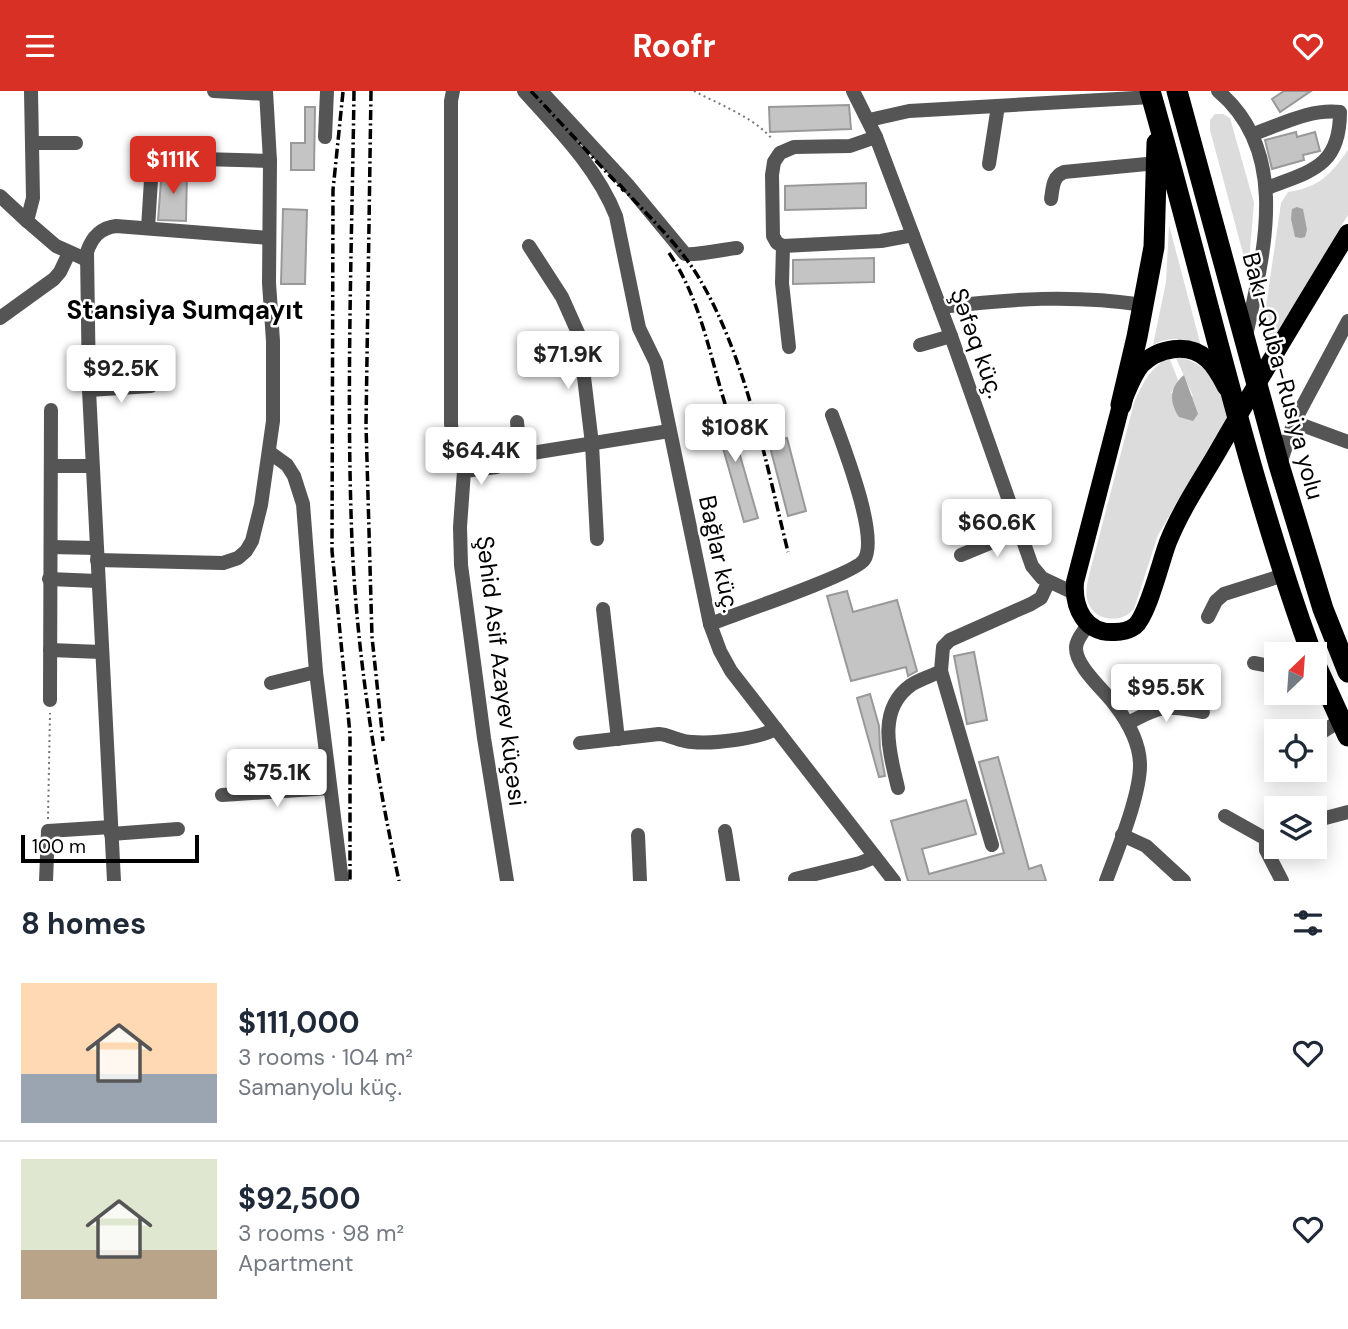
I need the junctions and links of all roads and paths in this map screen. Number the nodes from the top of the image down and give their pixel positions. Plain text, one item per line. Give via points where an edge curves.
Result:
1 (32, 91) edge
2 (214, 91) edge
3 (327, 91) edge
4 (453, 91) edge
5 (524, 91) edge
6 (541, 91) edge
7 (694, 91) edge
8 (853, 91) edge
9 (1218, 91) edge
10 (266, 93) edge
11 (1178, 93) edge
12 (1153, 101) edge
13 (998, 106) junction
14 (1344, 109) edge
15 (869, 121) junction
16 (1253, 134) junction
17 (325, 137) dead end
18 (876, 137) junction
19 (32, 143) junction
20 (76, 143) dead end
21 (780, 153) junction
22 (166, 158) dead end
23 (270, 161) junction
24 (989, 163) dead end
25 (1157, 163) junction
26 (151, 180) dead end
27 (1267, 188) junction
28 (0, 196) edge
29 (1051, 199) dead end
30 (27, 221) junction
31 (148, 228) junction
32 (1348, 233) edge
33 (913, 235) junction
34 (269, 238) junction
35 (529, 246) dead end
36 (783, 246) junction
37 (737, 248) dead end
38 (69, 253) junction
39 (85, 258) junction
40 (1144, 305) junction
41 (940, 307) junction
42 (0, 318) edge
43 (1348, 321) edge
44 (951, 336) junction
45 (1245, 337) junction
46 (920, 345) dead end
47 (789, 347) dead end
48 (151, 386) dead end
49 (89, 390) junction
50 (1235, 404) junction
51 (1121, 405) junction
52 (51, 410) dead end
53 (832, 415) dead end
54 (517, 422) dead end
55 (1294, 422) junction
56 (669, 431) junction
57 (1348, 442) edge
58 (592, 444) junction
59 (270, 452) junction
60 (92, 465) junction
61 (1279, 465) junction
62 (52, 466) junction
63 (496, 467) dead end
64 (464, 471) junction
65 (1019, 531) junction
66 (597, 538) dead end
67 (51, 547) junction
68 (96, 554) junction
69 (961, 555) dead end
70 (1283, 575) junction
71 (49, 579) junction
72 (97, 581) junction
73 (1048, 583) junction
74 (1074, 593) junction
75 (603, 609) dead end
76 (1208, 617) dead end
77 (710, 624) junction
78 (1088, 625) junction
79 (1307, 642) edge
80 (50, 650) junction
81 (101, 652) junction
82 (1254, 663) dead end
83 (1264, 665) edge
84 (941, 671) junction
85 (1348, 672) edge
86 (316, 673) junction
87 (271, 683) dead end
88 (1327, 690) edge
89 (50, 700) joint
90 (1203, 712) dead end
91 (1128, 723) junction
92 (1344, 728) edge
93 (776, 729) junction
94 (1327, 733) edge
95 (618, 739) junction
96 (580, 743) dead end
97 (330, 788) junction
98 (898, 789) dead end
99 (222, 795) dead end
100 (1348, 812) edge
101 (1226, 816) dead end
102 (1327, 818) edge
103 (178, 829) dead end
104 (48, 831) junction
105 (111, 831) junction
106 (725, 831) dead end
107 (1264, 832) edge
108 (638, 835) dead end
109 (1122, 835) junction
110 (992, 845) dead end
111 (876, 857) junction
112 (1271, 859) edge
113 (795, 879) dead end
114 (46, 881) edge
115 (114, 881) edge
116 (342, 881) edge
117 (507, 881) edge
118 (640, 881) edge
119 (733, 881) edge
120 (894, 881) edge
121 (1106, 881) edge
122 (1184, 881) edge
123 (1282, 881) edge

1 - 19 street
2 - 10 street
3 - 17 street
4 - 64 street, Şəhid Asif Azayev küçəsi via 451,424
5 - 56 street, Bağlar küç. via 610,199 639,328 656,363
6 - 37 street via 685,254
7 - 21 path via 765,131
8 - 15 street, Şəfəq küç.
9 - 16 street via 1241,113
10 - 23 street
11 - 45 highway, Bakı-Quba-Rusiya yolu
12 - 13 street
12 - 25 highway
12 - 50 highway
13 - 15 street via 909,111
13 - 24 street
14 - 16 street via 1315,113
14 - 27 street via 1326,160
15 - 18 street, Şəfəq küç.
16 - 27 street
18 - 21 street via 850,146 794,147
18 - 33 street, Şəfəq küç.
19 - 20 street
19 - 30 street via 33,198
21 - 36 street via 772,175 771,225 777,243
22 - 23 street
23 - 34 street
25 - 29 street via 1064,172 1054,181
25 - 40 highway via 1154,247
26 - 31 street
27 - 45 street via 1264,251
28 - 30 street
30 - 38 street
31 - 34 street
31 - 39 street via 116,226 100,231
32 - 78 main road via 1177,522 1142,617 1124,631 1104,632
33 - 36 street
33 - 41 street, Şəfəq küç.
34 - 59 street
35 - 58 street via 562,297 579,335
36 - 47 street
38 - 39 street
38 - 42 street via 54,279
39 - 49 street
40 - 41 street via 1062,297
40 - 51 highway
41 - 44 street, Şəfəq küç.
43 - 55 street
44 - 46 street
44 - 65 street, Şəfəq küç.
45 - 61 highway, Bakı-Quba-Rusiya yolu
48 - 49 street
49 - 60 street
50 - 51 main road via 1208,359 1184,349 1166,350 1140,367
50 - 70 highway
51 - 74 main road
52 - 62 street
53 - 77 street via 861,501 868,549 864,560 834,577
54 - 58 street via 524,453
55 - 57 street
55 - 61 street
56 - 58 street
56 - 77 street, Bağlar küç.
58 - 66 street
59 - 68 street via 252,541 238,558 223,563
59 - 86 street via 294,476 303,504
60 - 62 street
60 - 68 street
61 - 85 highway, Bakı-Quba-Rusiya yolu via 1323,609
62 - 67 street
63 - 64 street
64 - 117 street, Şəhid Asif Azayev küçəsi via 461,565
65 - 69 street
65 - 73 street, Şəfəq küç. via 1032,566
67 - 68 street
67 - 71 street
68 - 72 street
70 - 76 street via 1224,594
70 - 79 highway
71 - 72 street
71 - 80 street
72 - 81 street
73 - 74 street
73 - 84 street via 1031,604 950,640 943,647
74 - 78 main road
75 - 95 street
77 - 93 street, Bağlar küç. via 731,671
78 - 91 street via 1077,642 1079,658
80 - 81 street
80 - 89 street
81 - 105 street
82 - 83 street
84 - 98 street via 911,685 891,710 888,741
84 - 110 street
86 - 87 street
86 - 97 street
88 - 92 highway
89 - 104 path
90 - 91 street via 1159,707
91 - 109 street via 1140,762
92 - 94 street
93 - 95 street via 756,737 692,742 670,734
93 - 111 street, Bağlar küç.
95 - 96 street
97 - 99 street
97 - 116 street
100 - 102 street
101 - 107 street
103 - 105 street
104 - 105 street
104 - 114 street
105 - 115 street
106 - 119 street
108 - 118 street
109 - 121 street
109 - 122 street via 1146,846
111 - 113 street
111 - 120 street, Bağlar küç.
112 - 123 street

